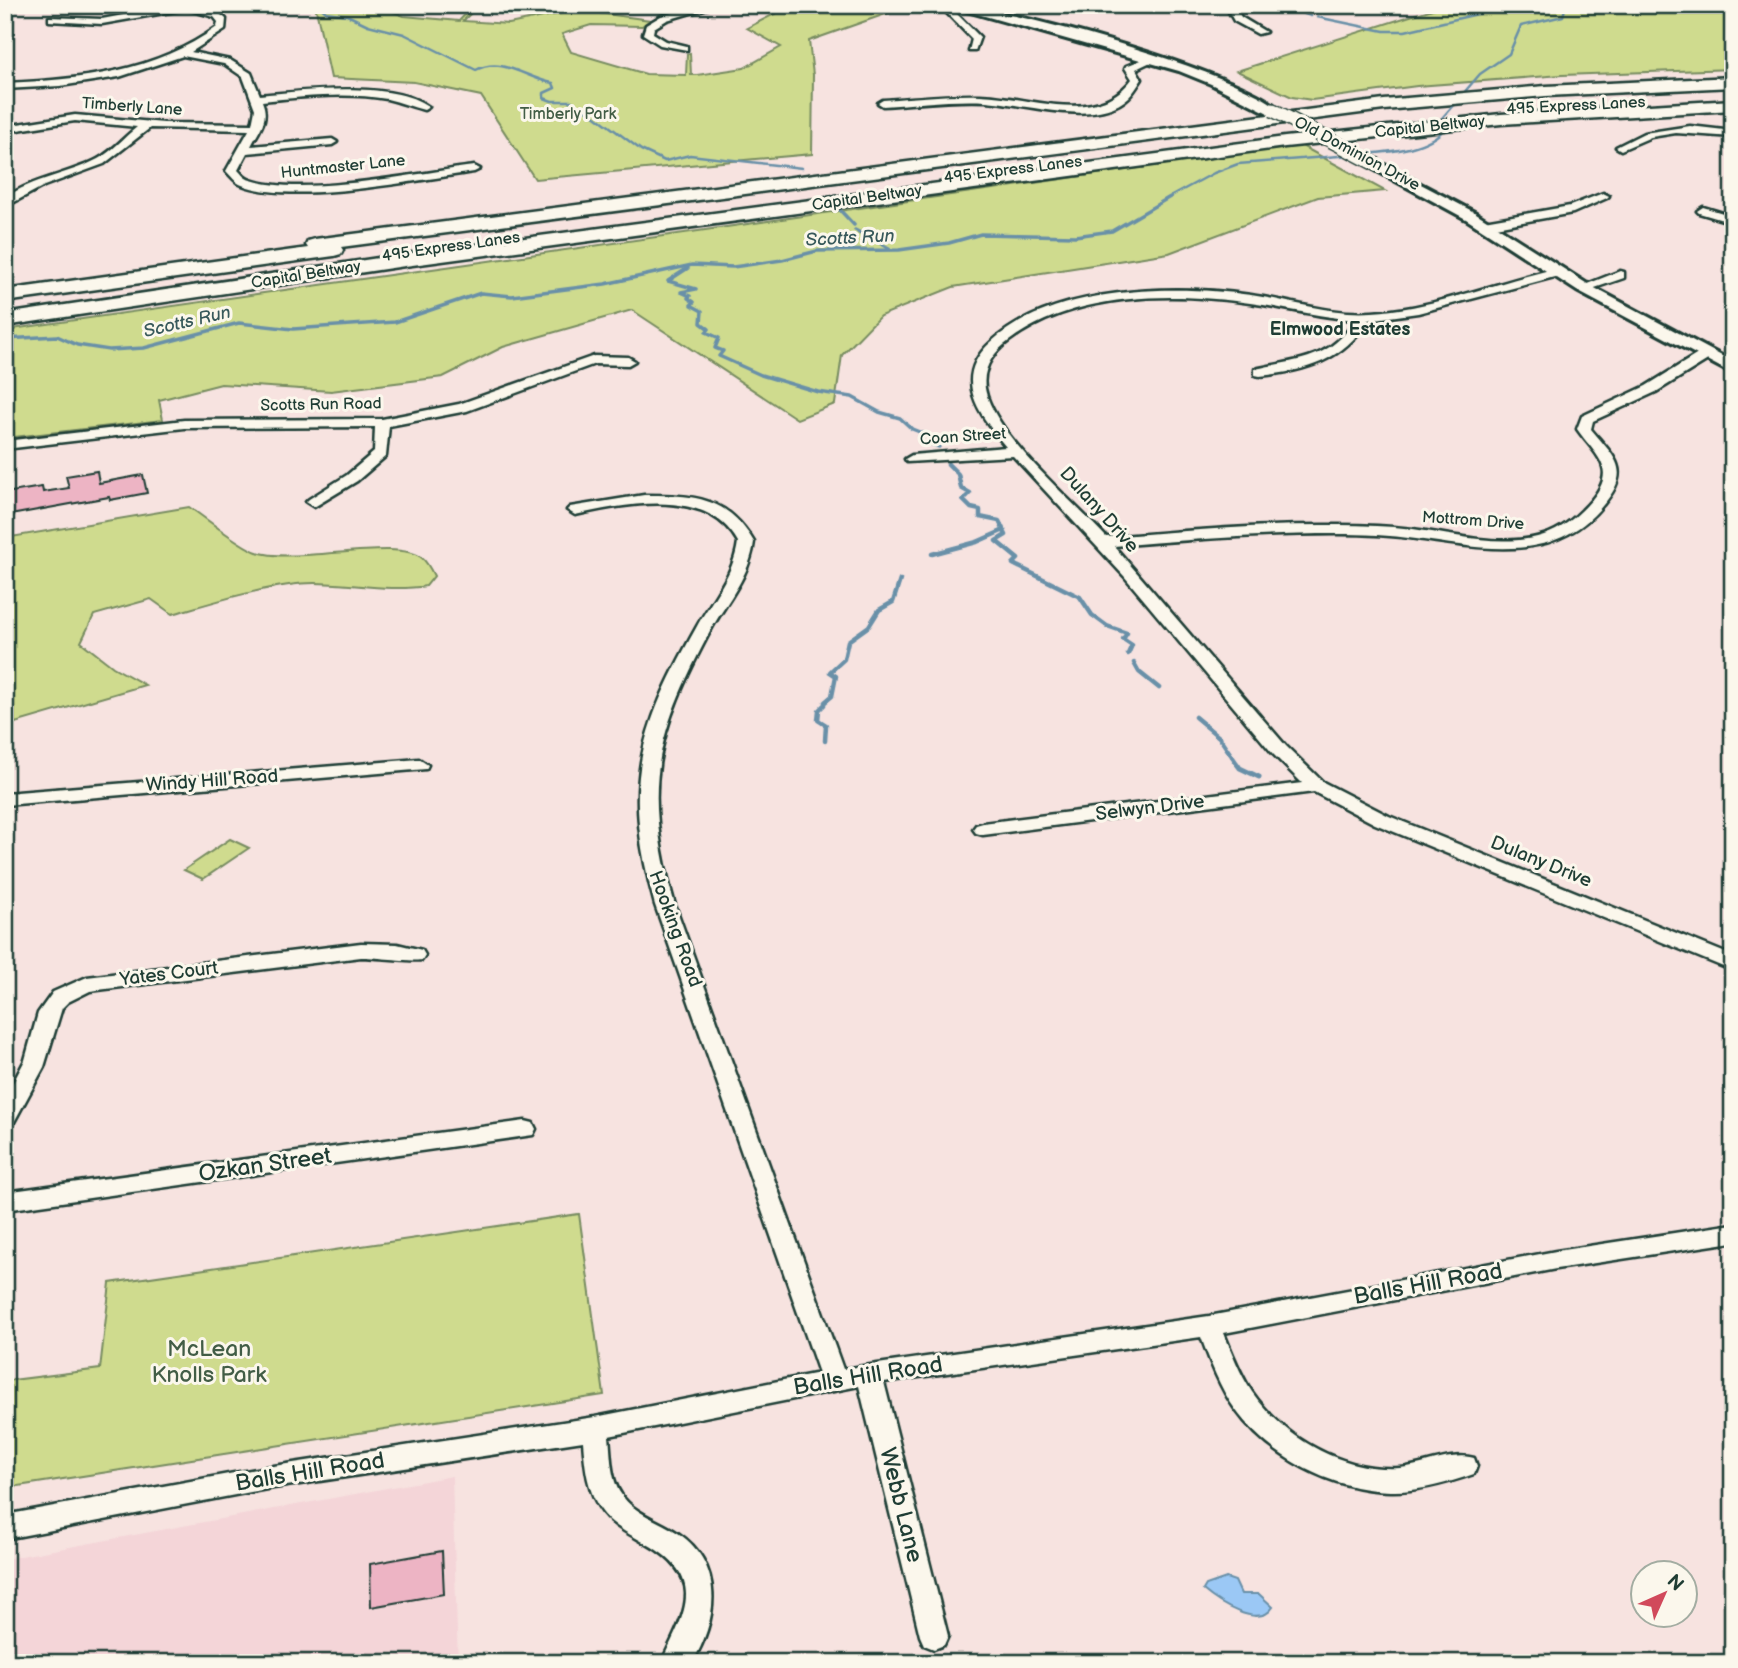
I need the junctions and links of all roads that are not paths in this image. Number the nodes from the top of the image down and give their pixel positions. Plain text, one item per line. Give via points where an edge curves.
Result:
1 (186, 5) edge
2 (714, 5) edge
3 (943, 5) edge
4 (952, 5) edge
5 (1229, 5) edge
6 (52, 19) dead end
7 (1261, 32) dead end
8 (684, 48) dead end
9 (972, 49) dead end
10 (181, 53) junction
11 (1152, 59) junction
12 (1733, 82) edge
13 (9, 89) edge
14 (1733, 89) edge
15 (1733, 97) edge
16 (256, 99) junction
17 (883, 103) dead end
18 (1733, 105) edge
19 (424, 107) dead end
20 (1471, 110) junction
21 (1407, 116) junction
22 (147, 125) junction
23 (258, 127) junction
24 (5, 129) edge
25 (1733, 134) edge
26 (332, 142) dead end
27 (1621, 147) dead end
28 (244, 150) junction
29 (474, 169) dead end
30 (1602, 196) dead end
31 (5, 204) edge
32 (1703, 211) dead end
33 (1733, 220) edge
34 (1484, 225) junction
35 (1558, 272) junction
36 (1620, 275) dead end
37 (5, 285) edge
38 (1583, 288) junction
39 (5, 296) edge
40 (5, 310) edge
41 (1364, 316) junction
42 (5, 320) edge
43 (1706, 355) junction
44 (628, 361) dead end
45 (1733, 369) edge
46 (1260, 372) dead end
47 (382, 423) junction
48 (5, 445) edge
49 (1017, 451) junction
50 (912, 459) dead end
51 (314, 502) dead end
52 (575, 510) dead end
53 (1101, 542) junction
54 (419, 765) dead end
55 (1317, 786) junction
56 (5, 799) edge
57 (984, 829) dead end
58 (415, 955) dead end
59 (1733, 964) edge
60 (5, 1118) edge
61 (525, 1129) dead end
62 (5, 1201) edge
63 (1733, 1233) edge
64 (1209, 1326) junction
65 (869, 1374) junction
66 (835, 1380) junction
67 (595, 1428) junction
68 (1464, 1466) dead end
69 (5, 1527) edge
70 (933, 1636) dead end
71 (676, 1663) edge

1 - 6 street via 120,19
1 - 10 street via 217,15 224,24
2 - 8 street via 664,18 649,27 648,34 655,39
3 - 9 street via 977,39
4 - 11 main road, Old Dominion Drive
5 - 7 street via 1237,19
10 - 13 street via 111,75
10 - 16 street via 236,66 247,75
11 - 17 street via 1130,68 1137,79 1129,92 1093,107 1049,108 985,98
11 - 34 main road, Old Dominion Drive, bridge via 1216,81
12 - 20 highway, Capital Beltway
14 - 20 highway, 495 Express Lanes via 1559,98
15 - 20 highway, 495 Express Lanes
16 - 19 street via 339,93 405,100
16 - 23 street
18 - 20 highway, Capital Beltway via 1539,116
20 - 21 highway, Capital Beltway
20 - 21 highway, 495 Express Lanes
21 - 37 highway, Capital Beltway via 1153,134
21 - 39 highway, 495 Express Lanes via 355,247
21 - 40 highway, 495 Express Lanes
21 - 42 highway, Capital Beltway via 1244,147 405,260
22 - 23 street, Timberly Lane
22 - 24 street, Timberly Lane via 75,118
22 - 31 street via 106,159 39,182
23 - 28 street, Huntmaster Lane
25 - 27 street via 1658,132
26 - 28 street
28 - 29 street, Huntmaster Lane via 233,167 233,176 252,187 274,190
30 - 34 street via 1573,209
32 - 33 street
34 - 35 main road, Old Dominion Drive
35 - 38 main road, Old Dominion Drive
35 - 41 street, Dulany Drive via 1427,307
36 - 38 street
38 - 43 main road, Old Dominion Drive
41 - 46 street via 1354,335 1335,351 1298,366
41 - 49 street, Dulany Drive via 1230,297 1164,295 1116,299 1047,315 996,345 976,376 984,408
43 - 45 main road, Old Dominion Drive
43 - 53 street, Mottrom Drive via 1651,389 1587,419 1584,429 1609,460 1611,480 1587,514 1548,539 1500,543 1377,530 1304,530
44 - 47 street, Scotts Run Road via 594,360 462,408
47 - 48 street, Scotts Run Road via 184,424
47 - 51 street via 381,453
49 - 50 street, Coan Street
49 - 53 street, Dulany Drive
52 - 66 street, Hooking Road via 632,499 688,502 729,518 746,541 741,563 665,703 648,764 646,824 663,903
53 - 55 street, Dulany Drive via 1269,738
54 - 56 street, Windy Hill Road
55 - 57 street, Selwyn Drive
55 - 59 street, Dulany Drive via 1430,839
58 - 60 street, Yates Court via 361,950 72,989 51,1004 36,1060
61 - 62 street, Ozkan Street
63 - 64 street, Balls Hill Road via 1556,1260
64 - 65 street, Balls Hill Road
64 - 68 street via 1244,1401 1262,1422 1308,1456 1336,1469 1388,1480
65 - 66 street, Balls Hill Road
65 - 70 street, Webb Lane
66 - 67 street, Balls Hill Road
67 - 69 street, Balls Hill Road via 267,1478
67 - 71 street via 604,1488 612,1504 677,1548 697,1580 698,1621

